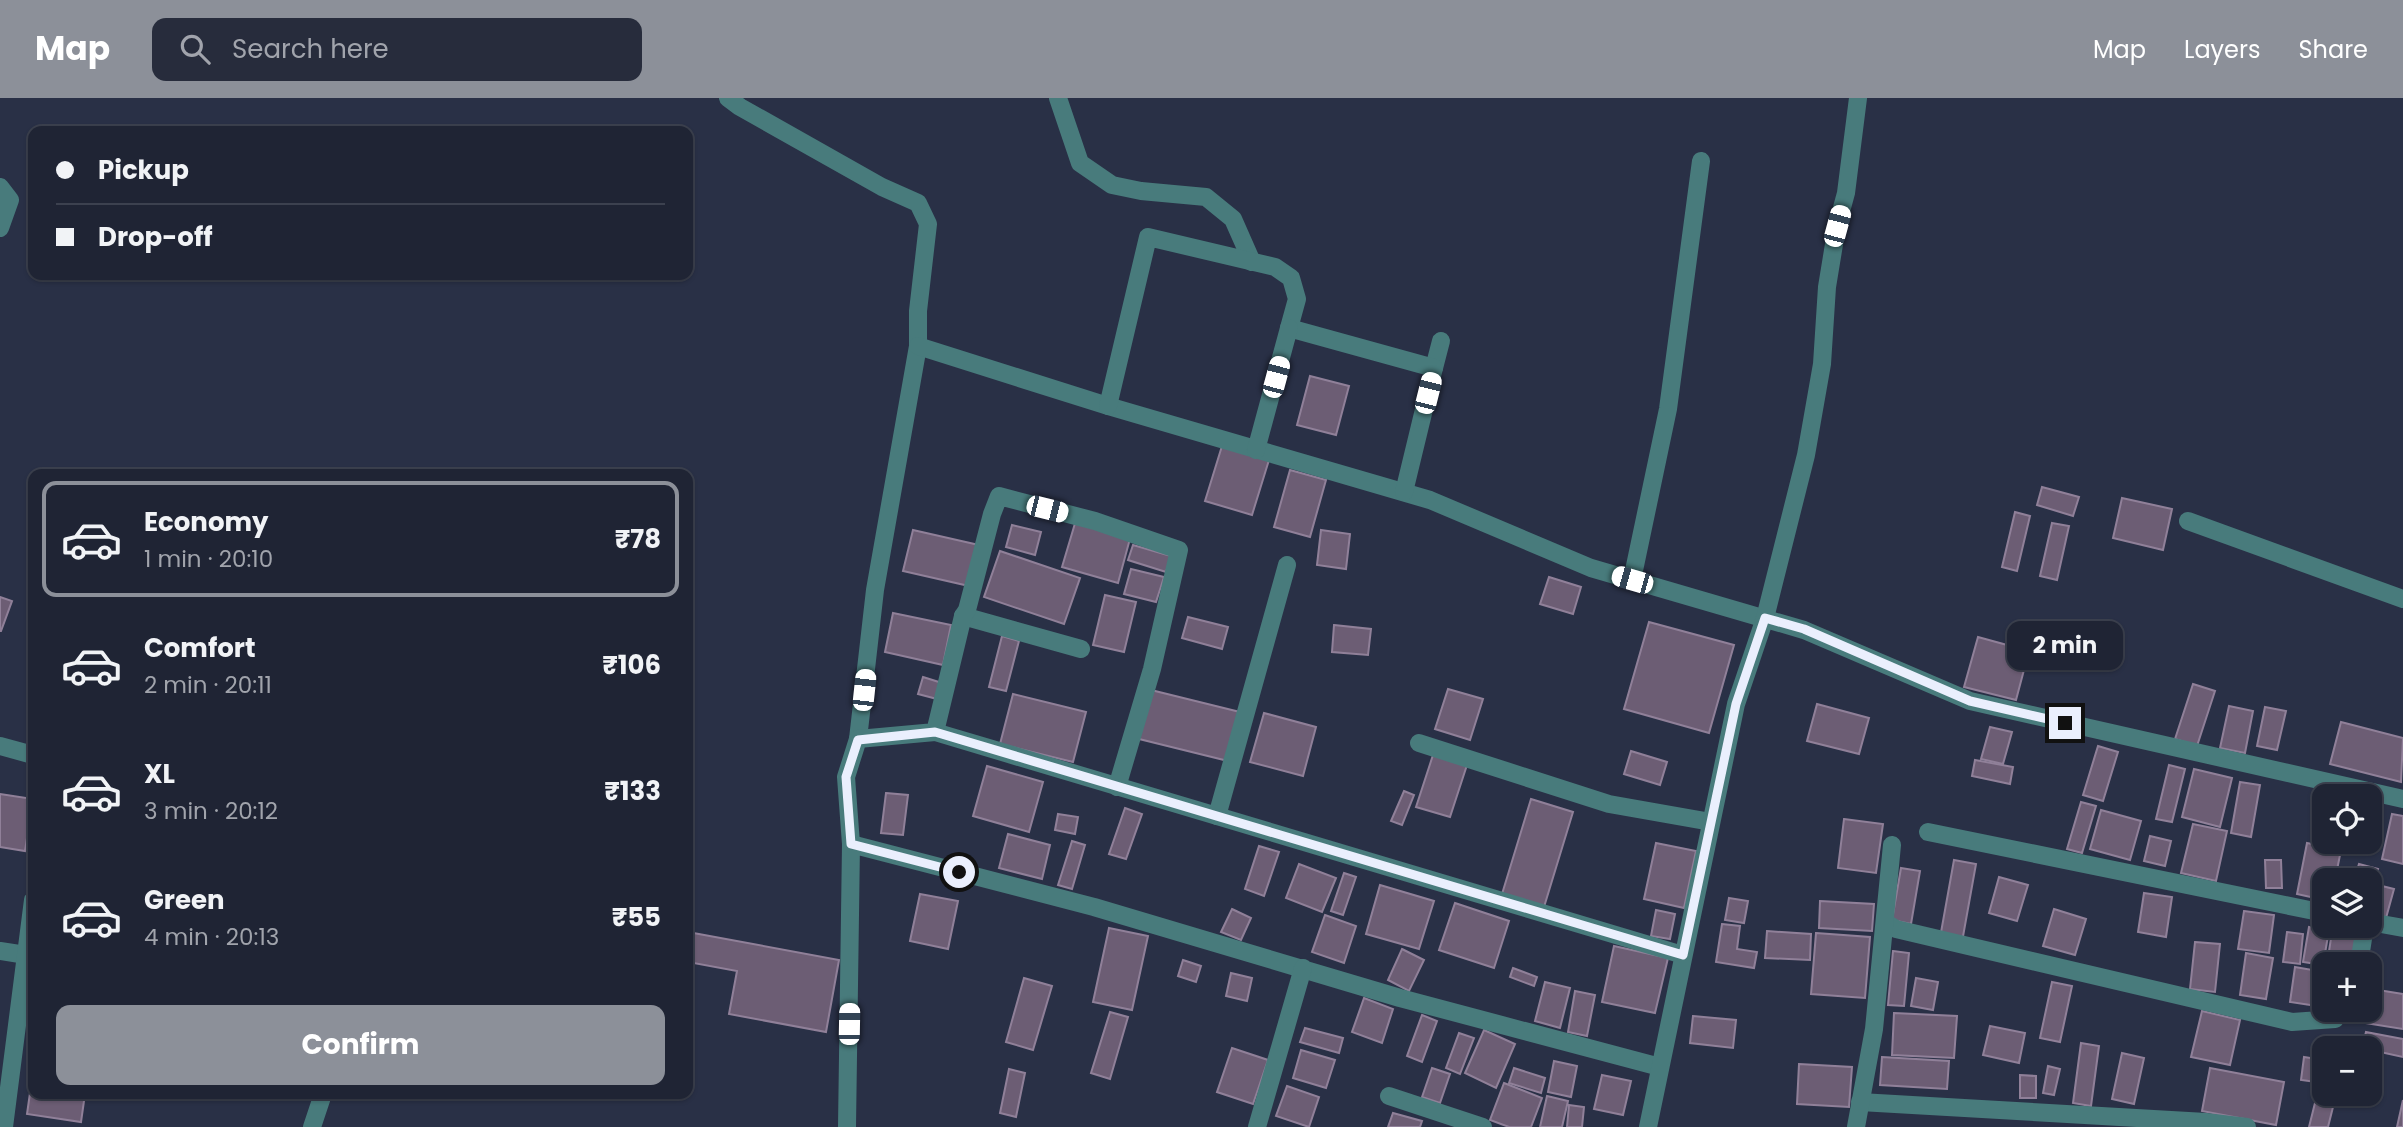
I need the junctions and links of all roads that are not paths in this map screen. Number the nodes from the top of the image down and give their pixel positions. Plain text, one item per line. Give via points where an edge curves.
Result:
1 (728, 98) edge
2 (1058, 98) edge
3 (1858, 98) edge
4 (1701, 161) dead end
5 (0, 187) edge
6 (0, 228) edge
7 (1252, 262) junction
8 (1289, 328) junction
9 (1441, 341) dead end
10 (918, 346) junction
11 (1434, 368) junction
12 (1108, 406) junction
13 (1256, 450) junction
14 (1404, 492) junction
15 (2188, 521) dead end
16 (1287, 565) dead end
17 (1632, 580) junction
18 (2403, 600) edge
19 (964, 616) junction
20 (1765, 618) junction
21 (1081, 649) dead end
22 (935, 732) junction
23 (858, 740) junction
24 (1419, 743) dead end
25 (0, 746) edge
26 (28, 754) edge
27 (1117, 787) junction
28 (2403, 799) edge
29 (1217, 816) junction
30 (1711, 822) junction
31 (1928, 832) dead end
32 (851, 844) junction
33 (1892, 845) dead end
34 (2312, 911) edge
35 (1886, 923) junction
36 (2382, 925) edge
37 (2403, 929) edge
38 (28, 939) edge
39 (0, 951) edge
40 (26, 955) junction
41 (1683, 955) junction
42 (1303, 968) junction
43 (2312, 1021) edge
44 (1660, 1067) junction
45 (1389, 1096) dead end
46 (321, 1099) edge
47 (1860, 1102) junction
48 (4, 1127) edge
49 (312, 1127) edge
50 (847, 1127) edge
51 (1257, 1127) edge
52 (1483, 1127) edge
53 (1648, 1127) edge
54 (1856, 1127) edge
55 (2247, 1127) edge

1 - 10 street via 918,203 928,224
2 - 7 street via 1080,163 1112,185 1206,197 1233,219
3 - 20 street via 1846,193 1827,287 1820,377 1806,455
4 - 17 street via 1668,409
5 - 6 street via 9,200
7 - 8 street via 1275,267 1291,278 1297,299
7 - 12 street via 1148,237
8 - 11 street
8 - 13 street
9 - 11 street
10 - 12 street
10 - 23 street via 875,590
11 - 14 street
12 - 13 street
13 - 14 street
14 - 17 street via 1591,568
15 - 18 street
16 - 29 street
17 - 20 street
19 - 21 street
19 - 22 street
19 - 27 street via 999,496 1095,521 1179,550 1152,669
20 - 28 street via 1804,629 1970,701
20 - 30 street via 1736,704
22 - 23 street
22 - 27 street
23 - 32 street via 846,777
24 - 30 street via 1609,804
25 - 26 street
27 - 29 street
29 - 41 street
30 - 41 street
31 - 34 street
32 - 42 street via 1094,907
32 - 50 street
33 - 35 street
35 - 43 street via 2292,1022
35 - 47 street
36 - 37 street
38 - 40 street
39 - 40 street
40 - 48 street
41 - 44 street
42 - 44 street
42 - 51 street
44 - 53 street
45 - 52 street
46 - 49 street
47 - 54 street
47 - 55 street

